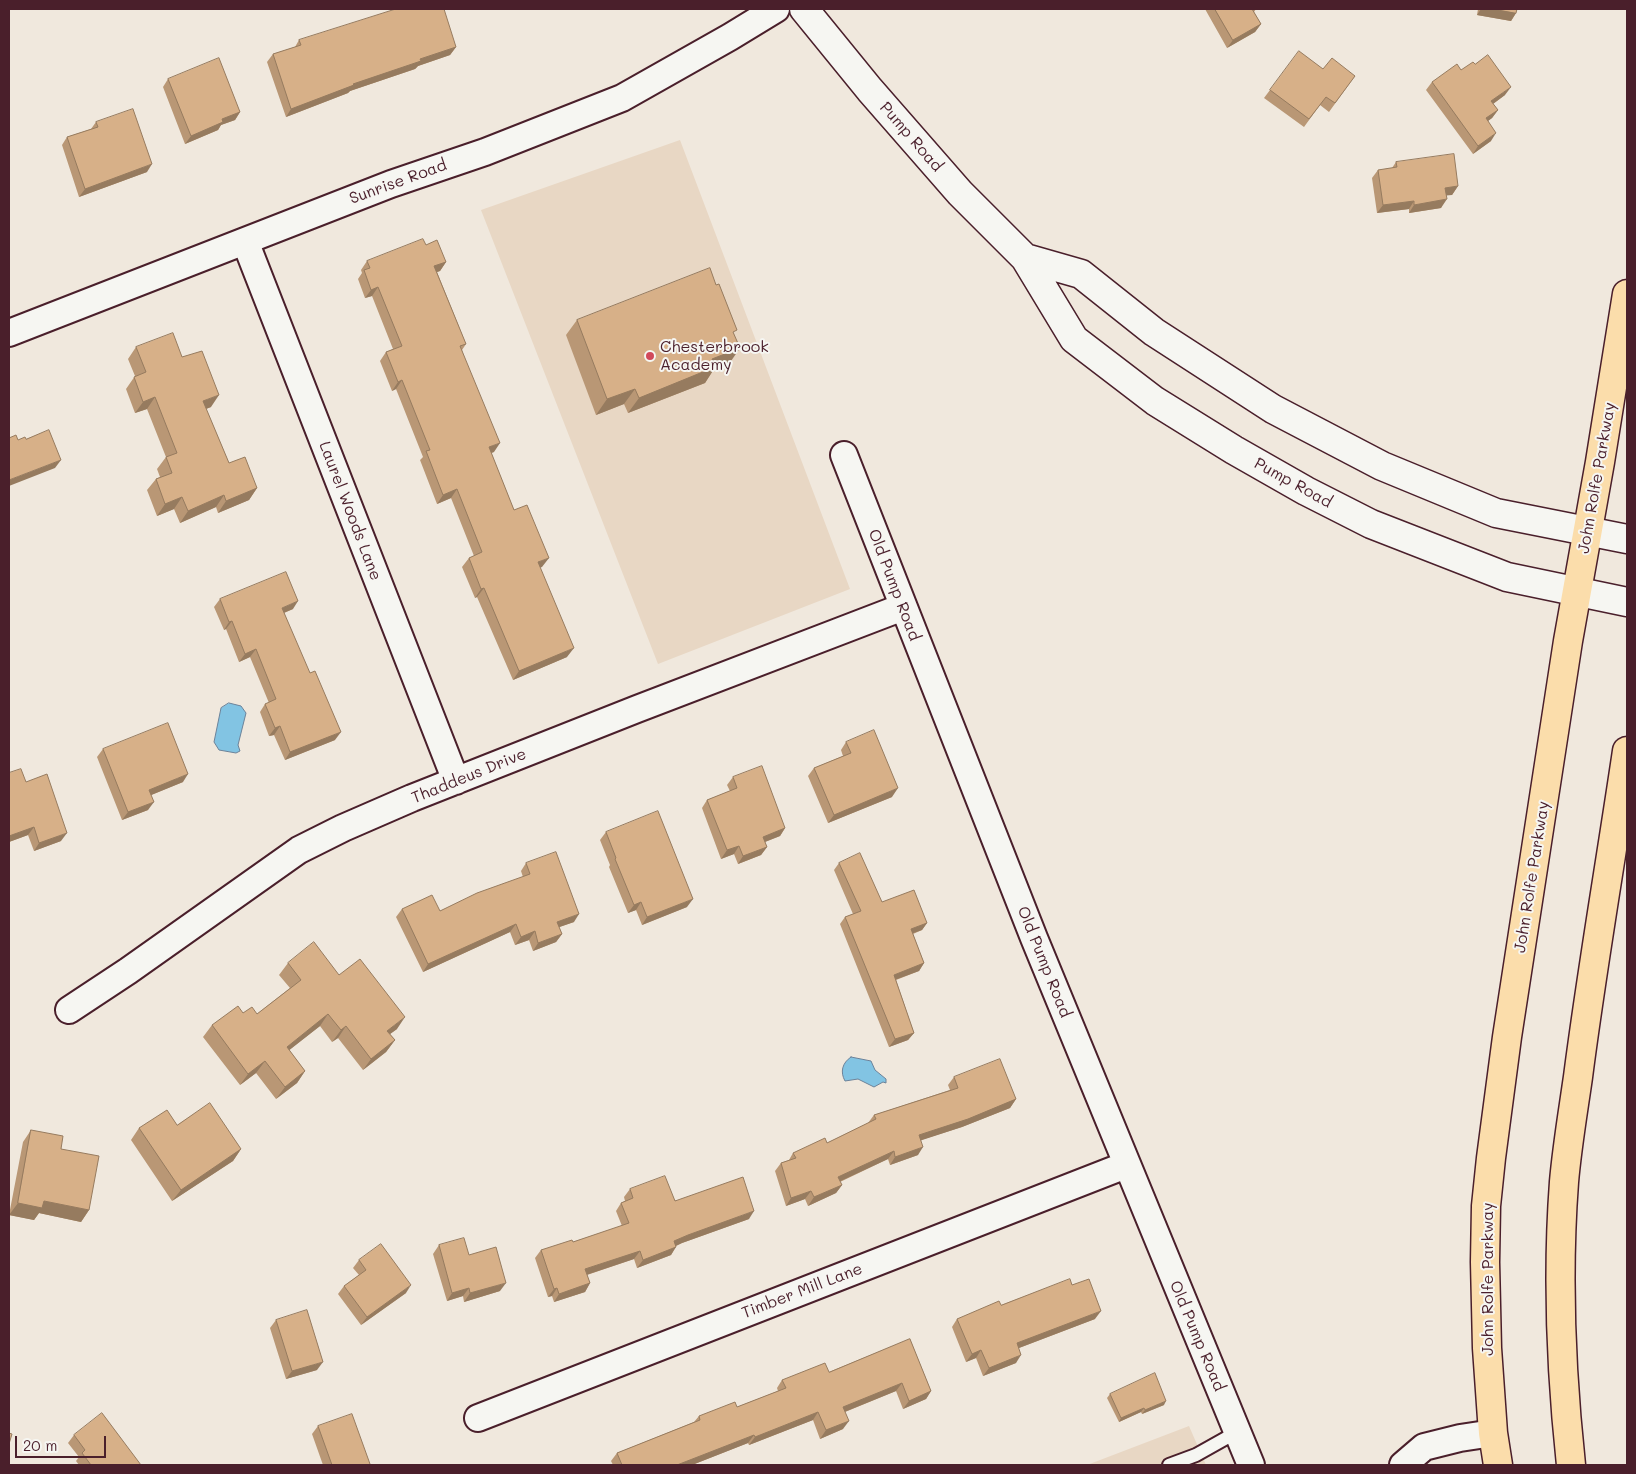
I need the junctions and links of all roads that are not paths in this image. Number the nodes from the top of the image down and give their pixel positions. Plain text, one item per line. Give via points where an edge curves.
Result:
1 (776, 9) edge
2 (804, 9) edge
3 (245, 241) junction
4 (1025, 258) junction
5 (1627, 294) edge
6 (9, 332) edge
7 (844, 455) dead end
8 (1587, 531) junction
9 (1627, 539) edge
10 (1577, 592) junction
11 (1627, 602) edge
12 (903, 607) junction
13 (1627, 751) edge
14 (456, 781) junction
15 (69, 1010) dead end
16 (1126, 1165) junction
17 (478, 1418) dead end
18 (1237, 1432) junction
19 (1493, 1433) junction
20 (1174, 1464) edge
21 (1251, 1465) edge
22 (1403, 1465) edge
23 (1498, 1465) edge
24 (1571, 1465) edge

1 - 3 street, Sunrise Road via 622,98
2 - 4 main road, Pump Road via 960,193
3 - 6 street, Sunrise Road
3 - 14 street, Laurel Woods Lane
4 - 8 main road, Pump Road via 1081,274 1154,332 1273,409 1382,466 1496,514
4 - 10 main road, Pump Road via 1074,339 1154,401 1234,450 1371,524 1507,577
5 - 8 main road, John Rolfe Parkway
7 - 12 street, Old Pump Road
8 - 9 main road, Pump Road
8 - 10 main road, John Rolfe Parkway
10 - 11 main road, Pump Road
10 - 19 main road, John Rolfe Parkway via 1507,1037 1486,1206 1484,1262
12 - 14 street, Thaddeus Drive
12 - 16 street, Old Pump Road
13 - 24 main road via 1587,1005 1564,1181 1562,1318
14 - 15 street, Thaddeus Drive via 299,850
16 - 17 street, Timber Mill Lane
16 - 18 street, Old Pump Road
18 - 20 lane
18 - 21 street, Old Pump Road
19 - 22 street via 1424,1447
19 - 23 main road, John Rolfe Parkway

